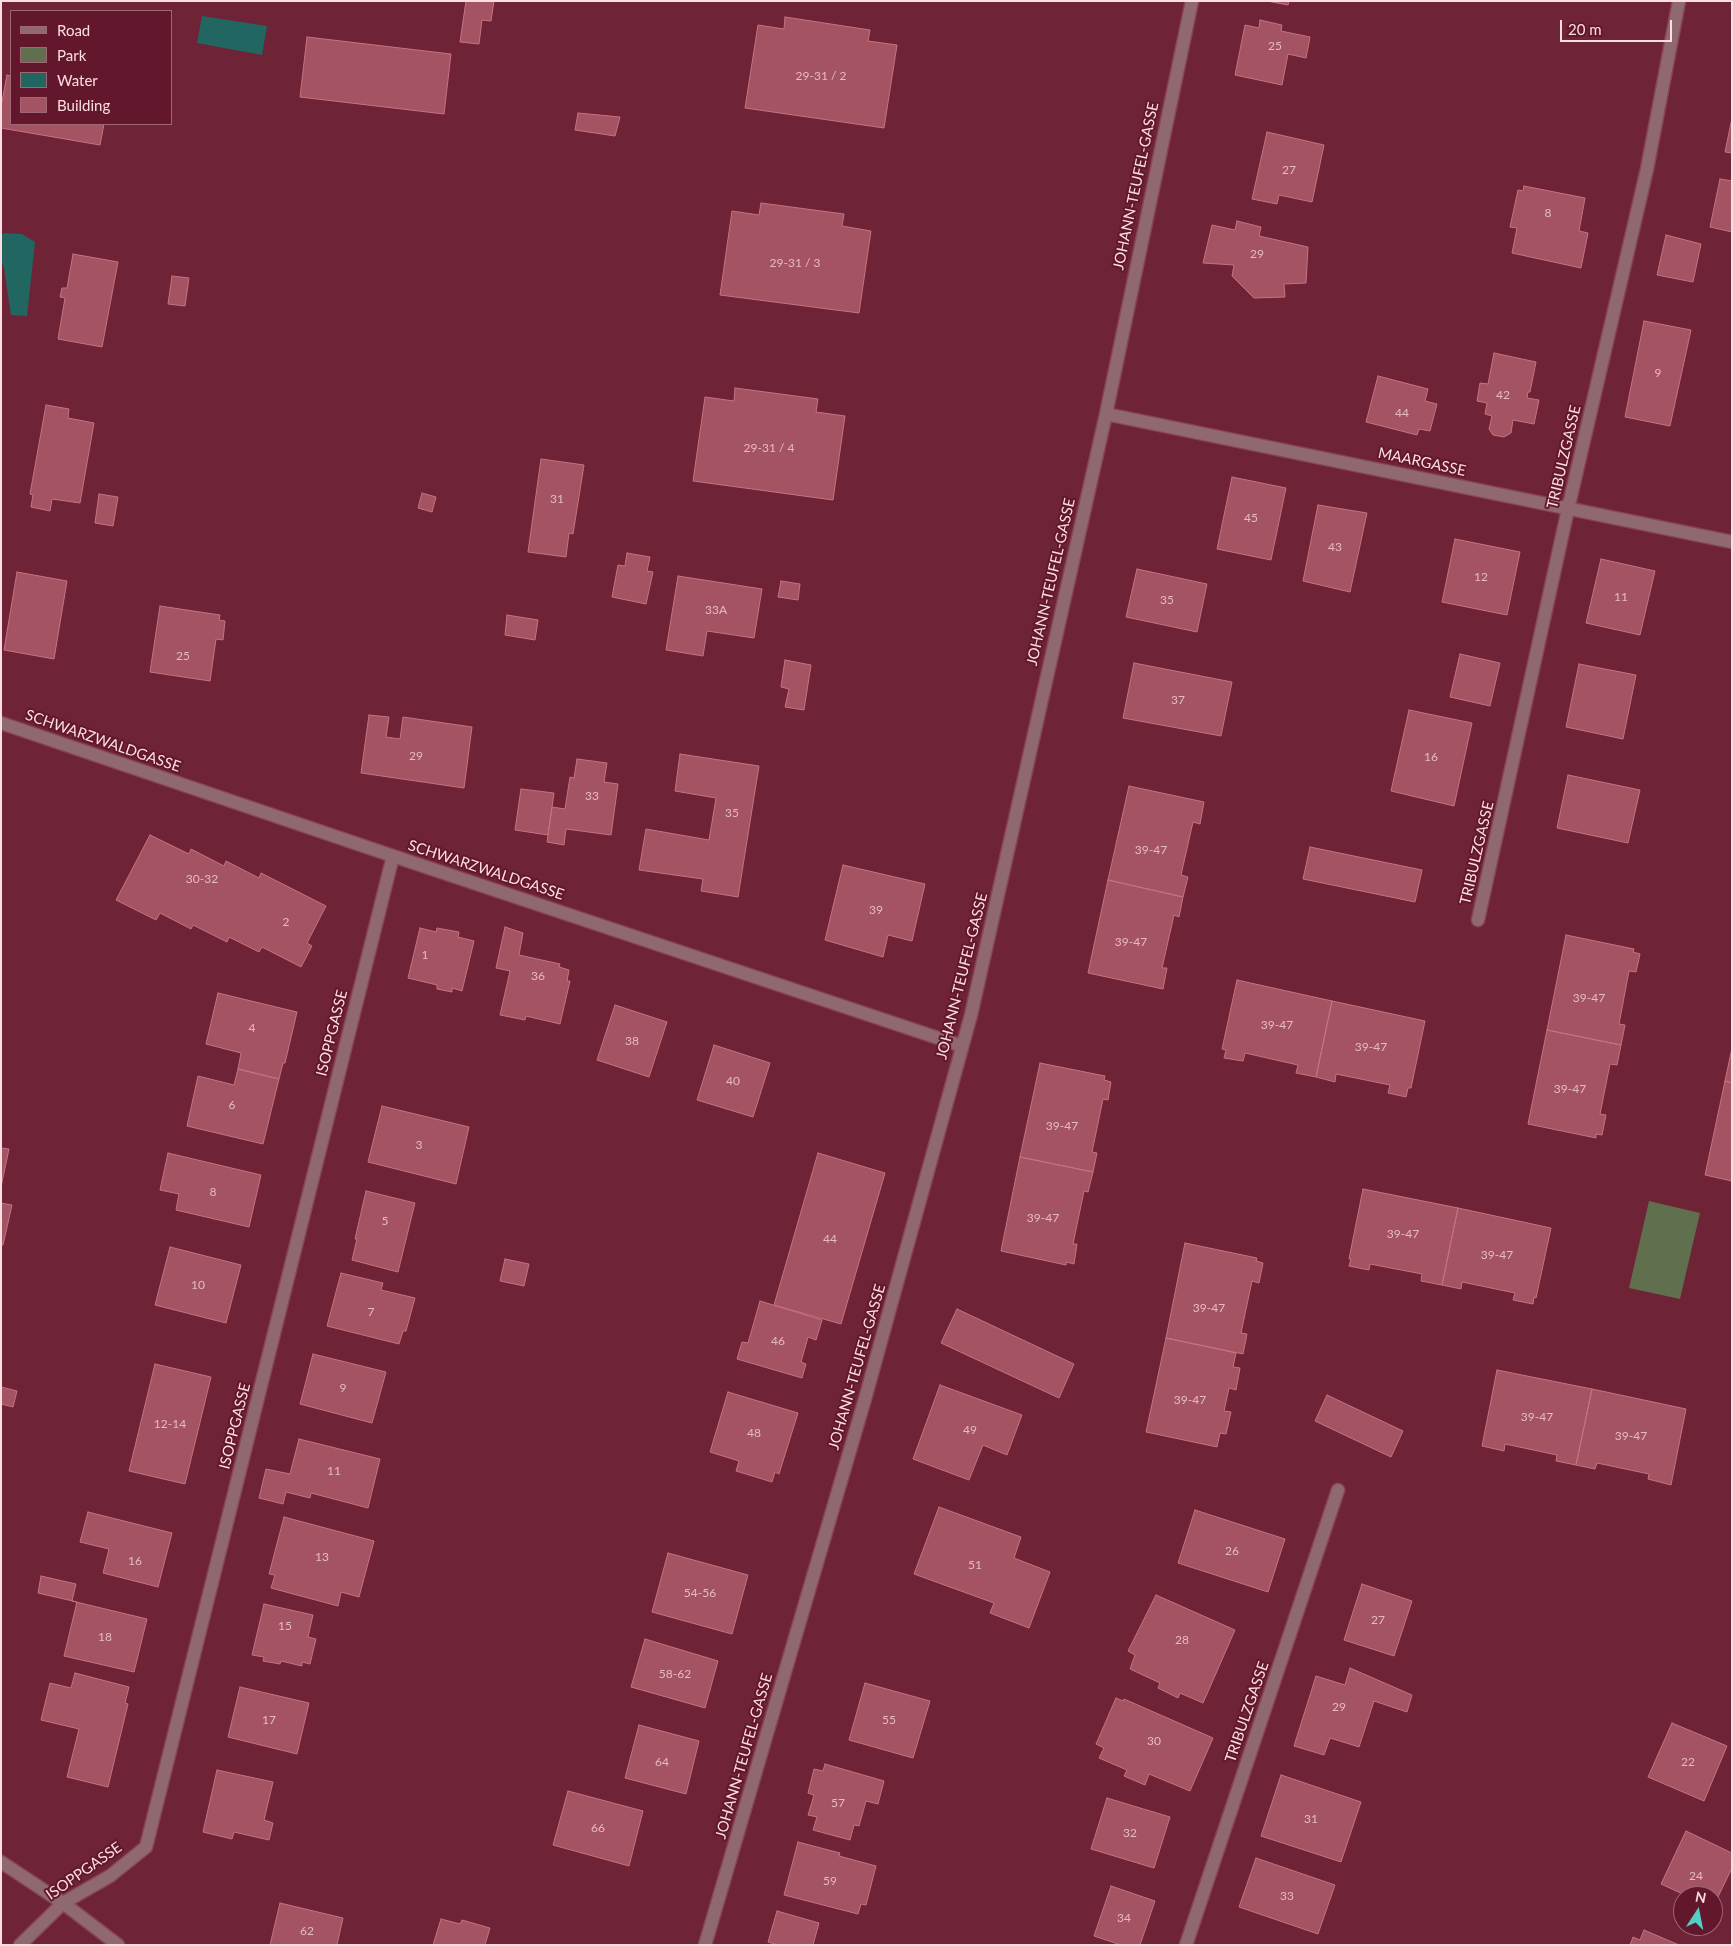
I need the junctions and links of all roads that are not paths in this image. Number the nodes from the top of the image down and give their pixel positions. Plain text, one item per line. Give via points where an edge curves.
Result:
1 (1192, 1) edge
2 (1679, 1) edge
3 (1106, 414) junction
4 (1568, 509) junction
5 (1732, 542) edge
6 (1, 723) edge
7 (393, 856) junction
8 (1478, 920) dead end
9 (962, 1046) junction
10 (1338, 1490) dead end
11 (1, 1862) edge
12 (63, 1903) junction
13 (20, 1945) edge
14 (118, 1945) edge
15 (705, 1945) edge
16 (1186, 1945) edge

1 - 3 street, JOHANN-TEUFEL-GASSE
2 - 4 street, TRIBULZGASSE via 1647,169
3 - 4 street, MAARGASSE
3 - 9 street, JOHANN-TEUFEL-GASSE
4 - 5 street, MAARGASSE
4 - 8 street, TRIBULZGASSE
6 - 7 street, SCHWARZWALDGASSE
7 - 9 street, SCHWARZWALDGASSE
7 - 12 street, ISOPPGASSE via 146,1847 110,1876
9 - 15 street, JOHANN-TEUFEL-GASSE via 865,1399
10 - 16 street, TRIBULZGASSE
11 - 12 street
12 - 13 street, ISOPPGASSE
12 - 14 street

